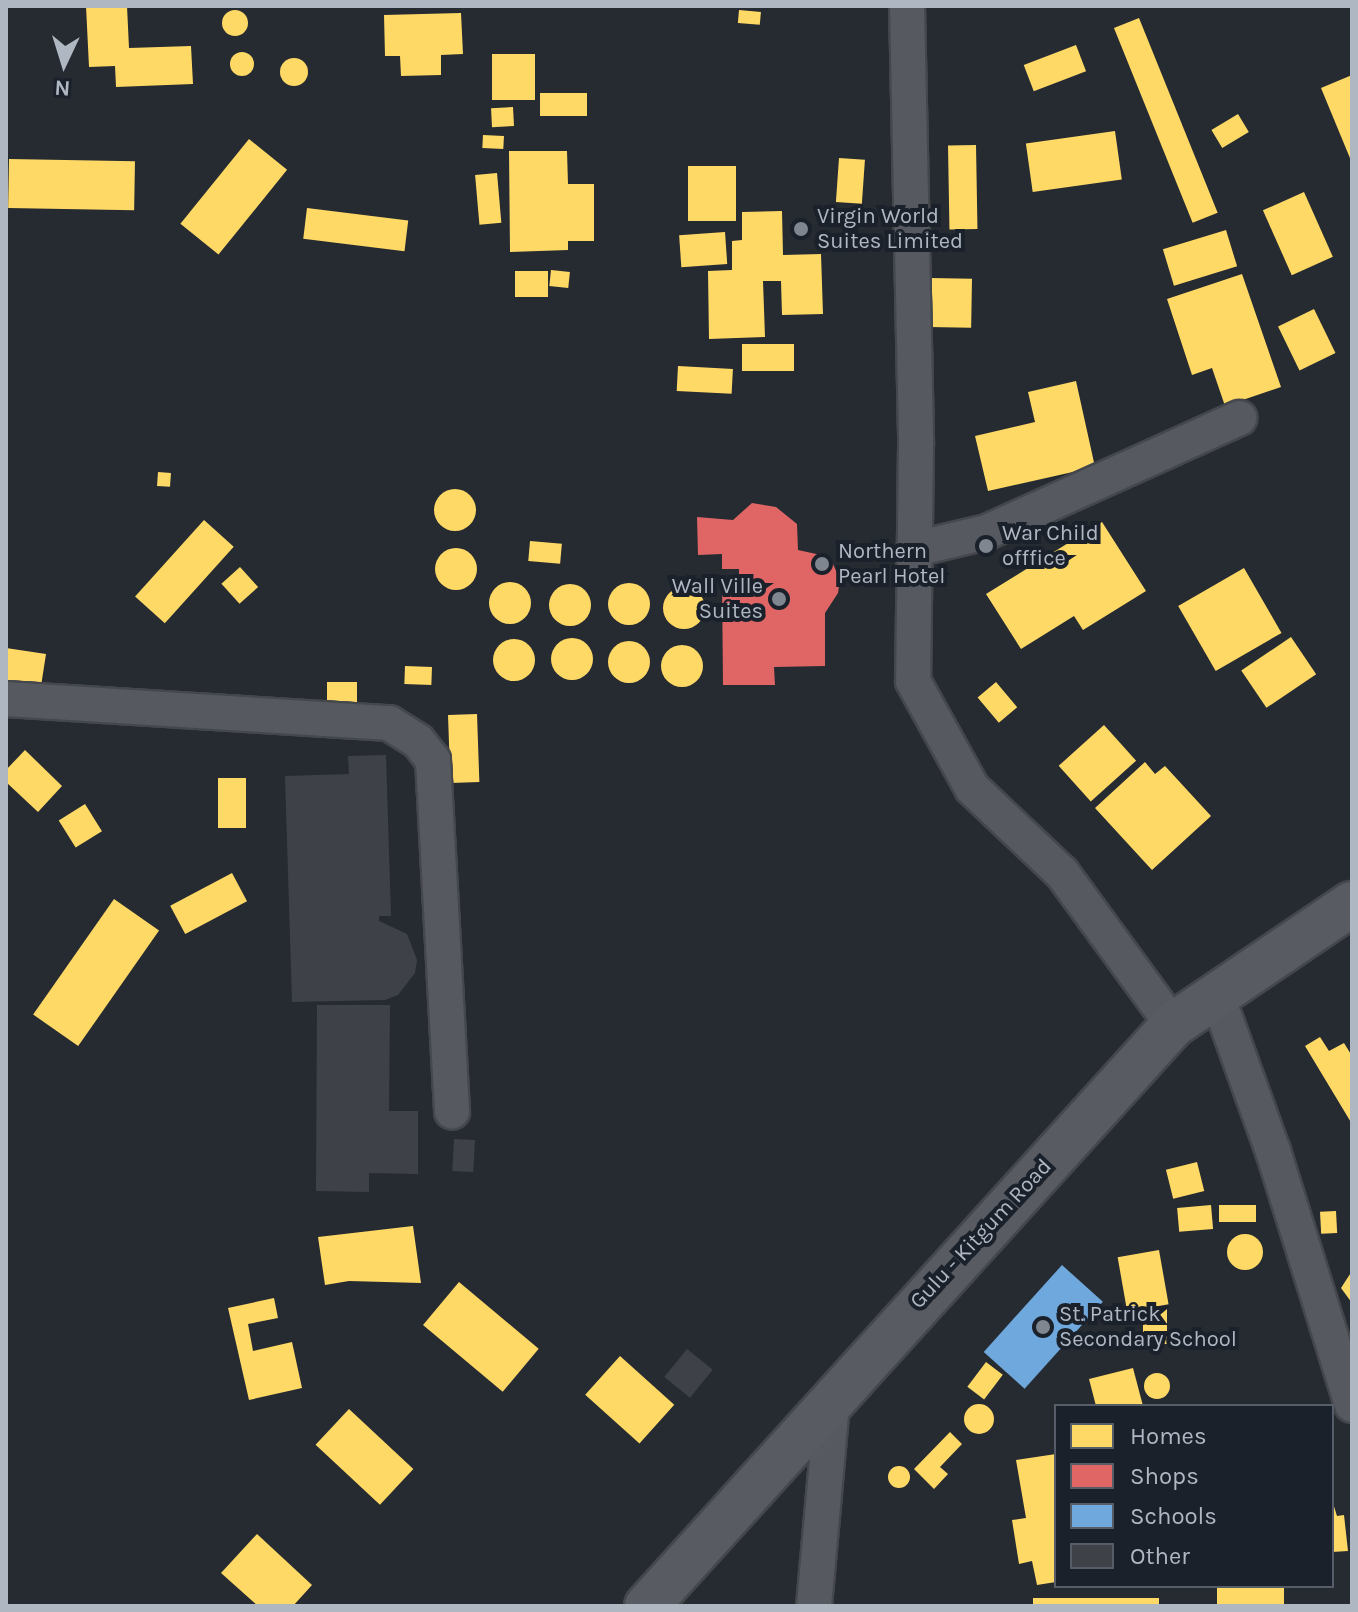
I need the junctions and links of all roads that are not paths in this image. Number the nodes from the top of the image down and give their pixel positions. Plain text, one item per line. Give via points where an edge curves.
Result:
1 (911, 6) edge
2 (1239, 418) dead end
3 (915, 549) junction
4 (6, 699) edge
5 (1352, 904) edge
6 (1216, 993) junction
7 (1173, 1025) junction
8 (452, 1111) dead end
9 (833, 1395) junction
10 (1352, 1405) edge
11 (647, 1606) edge
12 (814, 1606) edge

1 - 3 street
2 - 3 street via 987,532
3 - 7 street via 913,681 936,727 972,788 1062,873
4 - 8 street via 389,723 418,741 433,760
5 - 6 main road, Gulu - Kitgum Road
6 - 7 main road, Gulu - Kitgum Road
6 - 10 street via 1273,1151
7 - 9 main road, Gulu - Kitgum Road
9 - 11 main road, Gulu - Kitgum Road
9 - 12 street

